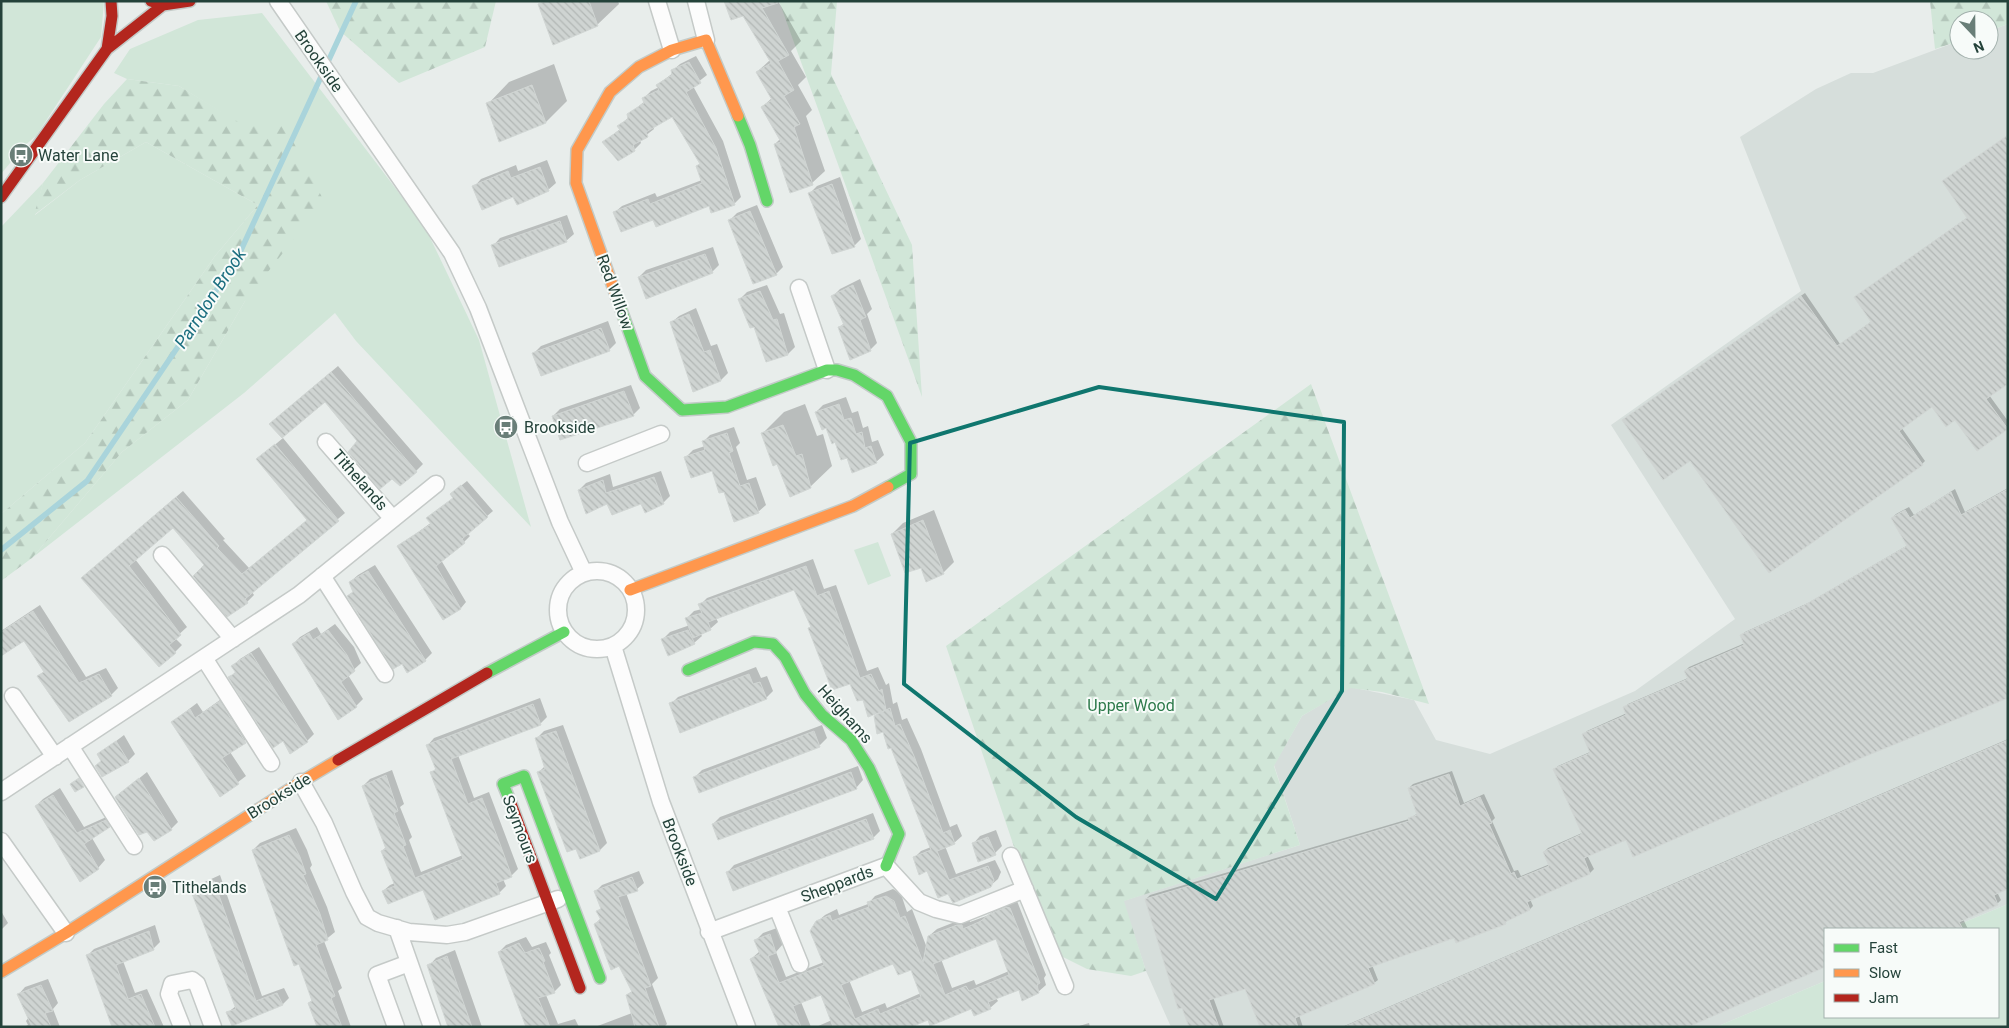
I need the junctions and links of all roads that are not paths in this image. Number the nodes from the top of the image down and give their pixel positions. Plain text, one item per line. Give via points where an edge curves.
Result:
1 (111, 1) edge
2 (151, 1) edge
3 (190, 1) edge
4 (657, 1) edge
5 (696, 1) edge
6 (277, 2) edge
7 (163, 4) junction
8 (706, 40) junction
9 (107, 49) junction
10 (672, 50) junction
11 (1, 197) edge
12 (767, 201) dead end
13 (799, 288) dead end
14 (827, 370) junction
15 (661, 434) dead end
16 (326, 442) dead end
17 (587, 463) dead end
18 (436, 484) dead end
19 (393, 519) junction
20 (162, 556) dead end
21 (584, 573) junction
22 (322, 576) junction
23 (630, 590) junction
24 (564, 632) junction
25 (233, 639) junction
26 (613, 646) junction
27 (204, 658) junction
28 (688, 670) dead end
29 (385, 674) dead end
30 (13, 696) dead end
31 (70, 746) junction
32 (55, 757) junction
33 (271, 763) dead end
34 (301, 782) junction
35 (1, 792) edge
36 (1, 841) edge
37 (134, 846) dead end
38 (1011, 856) dead end
39 (886, 866) junction
40 (1025, 889) junction
41 (569, 895) junction
42 (548, 902) junction
43 (777, 907) junction
44 (397, 928) junction
45 (709, 932) junction
46 (66, 933) junction
47 (409, 963) junction
48 (800, 964) dead end
49 (1, 972) edge
50 (600, 978) dead end
51 (1065, 986) dead end
52 (580, 988) dead end
53 (182, 1027) edge
54 (213, 1027) edge
55 (396, 1027) edge
56 (432, 1027) edge
57 (747, 1027) edge

1 - 9 street
2 - 7 street
3 - 7 street
4 - 10 street
5 - 8 street
6 - 21 street, Brookside via 452,253 478,308 560,522
7 - 9 street
8 - 10 street, Red Willow
8 - 12 street via 750,145
9 - 11 street
10 - 14 street, Red Willow via 639,67 610,92 578,150 576,183 645,376 682,410 726,407
13 - 14 street
14 - 23 street, Red Willow via 854,375 887,396 911,442 911,474 853,506
15 - 17 street
16 - 19 street, Tithelands
18 - 19 street, Tithelands
19 - 22 street, Tithelands
20 - 25 street
21 - 23 street via 610,573
21 - 24 street via 565,587 560,598 558,615
22 - 25 street, Tithelands
22 - 29 street
23 - 26 street via 635,616 624,638
24 - 26 street via 581,646 591,649
24 - 34 street, Brookside via 512,658
25 - 27 street, Tithelands
26 - 45 street, Brookside via 661,802
27 - 31 street, Tithelands
27 - 33 street
28 - 39 street, Heighams via 754,642 773,644 785,657 805,694 822,715 851,740 869,768 899,834
30 - 32 street
31 - 32 street, Tithelands
31 - 37 street
32 - 35 street, Tithelands
34 - 44 street via 324,823 367,917
34 - 46 street, Brookside
36 - 46 street
38 - 40 street
39 - 40 street, Sheppards via 919,902 960,915
39 - 43 street, Sheppards
40 - 51 street
41 - 42 street
41 - 42 street, Seymours via 524,776 503,784
41 - 50 street, Seymours
42 - 44 street via 465,932 437,935
42 - 52 street, Seymours
43 - 45 street, Sheppards
43 - 48 street
44 - 47 street
45 - 57 street, Brookside
46 - 49 street, Brookside
47 - 55 street via 377,975
47 - 56 street
53 - 54 street via 169,994 172,984 192,980 197,984

